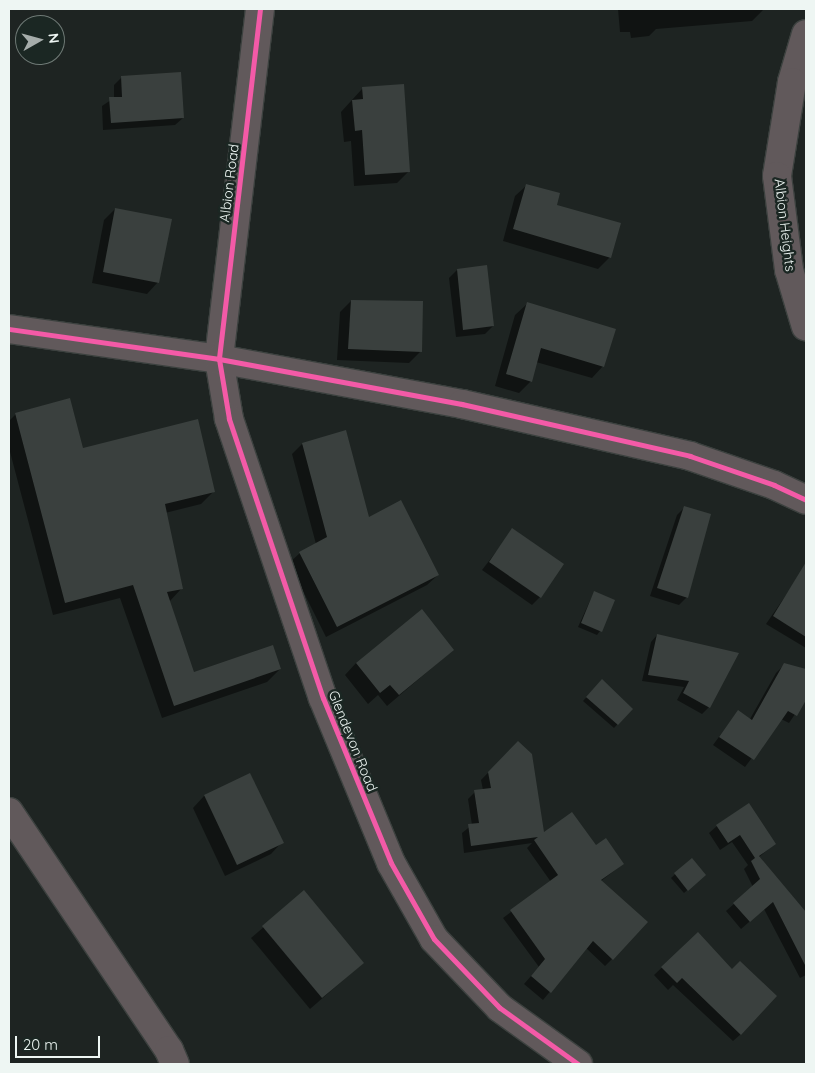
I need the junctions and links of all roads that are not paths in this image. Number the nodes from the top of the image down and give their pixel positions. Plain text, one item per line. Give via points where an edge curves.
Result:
1 (260, 9) edge
2 (806, 34) edge
3 (806, 327) edge
4 (9, 329) edge
5 (220, 359) junction
6 (806, 500) edge
7 (9, 812) edge
8 (174, 1064) edge
9 (578, 1064) edge

1 - 5 street, Albion Road
2 - 3 street, Albion Heights via 792,82 777,176 789,270
4 - 5 street
5 - 6 street via 462,404 690,456 774,485
5 - 9 street, Glendevon Road via 229,419 323,698 391,863 434,939 500,1008
7 - 8 street via 168,1050

